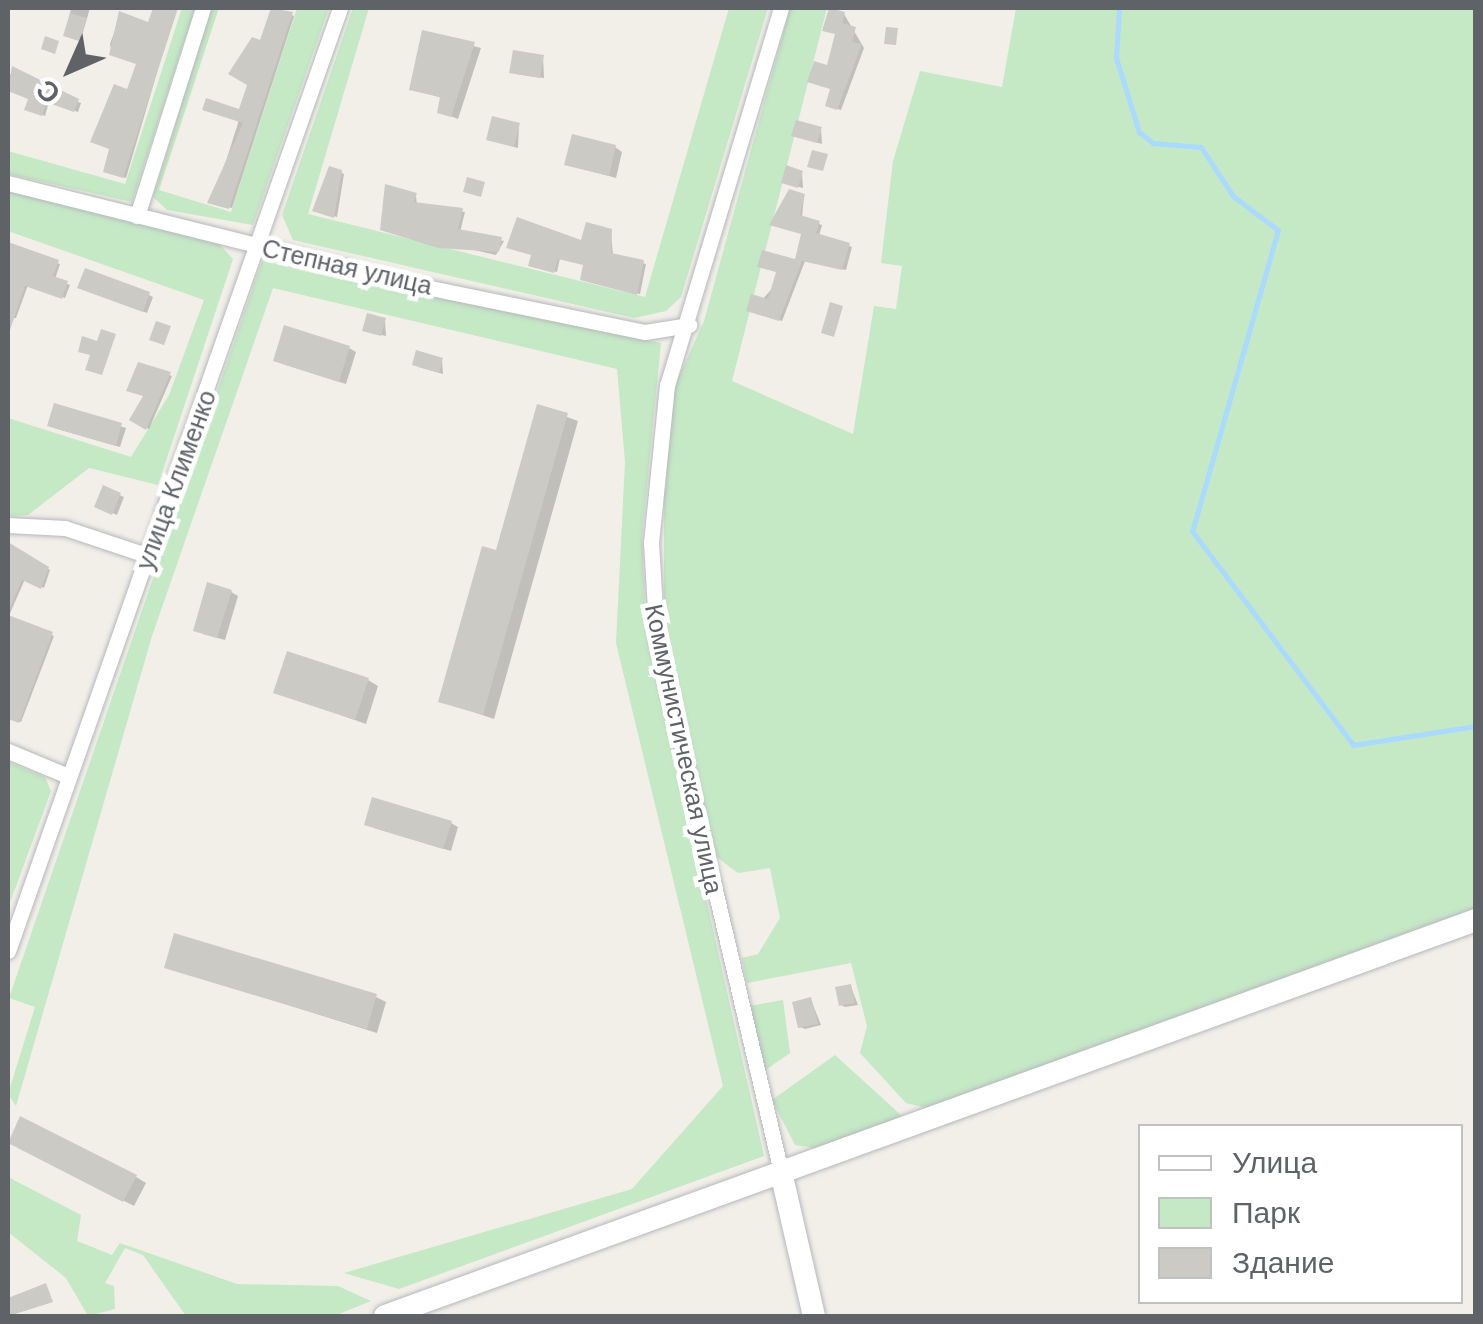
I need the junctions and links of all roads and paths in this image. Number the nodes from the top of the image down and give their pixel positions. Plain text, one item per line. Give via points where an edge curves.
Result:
1 (203, 8) edge
2 (340, 8) edge
3 (781, 8) edge
4 (8, 183) edge
5 (136, 216) junction
6 (260, 247) junction
7 (689, 325) junction
8 (8, 524) edge
9 (148, 556) junction
10 (8, 752) edge
11 (68, 776) junction
12 (1476, 920) edge
13 (8, 951) edge
14 (781, 1172) junction
15 (384, 1316) edge
16 (814, 1316) edge

1 - 5 street
2 - 6 street, улица Клименко
3 - 7 street, Коммунистическая улица
4 - 5 street, Степная улица
5 - 6 street, Степная улица
6 - 7 street, Степная улица via 645,332
6 - 9 street, улица Клименко
7 - 14 street, Коммунистическая улица via 667,385 652,594
8 - 9 street via 65,528
9 - 11 street, улица Клименко
10 - 11 street
11 - 13 street, улица Клименко
12 - 14 street
14 - 15 street
14 - 16 street, Коммунистическая улица

